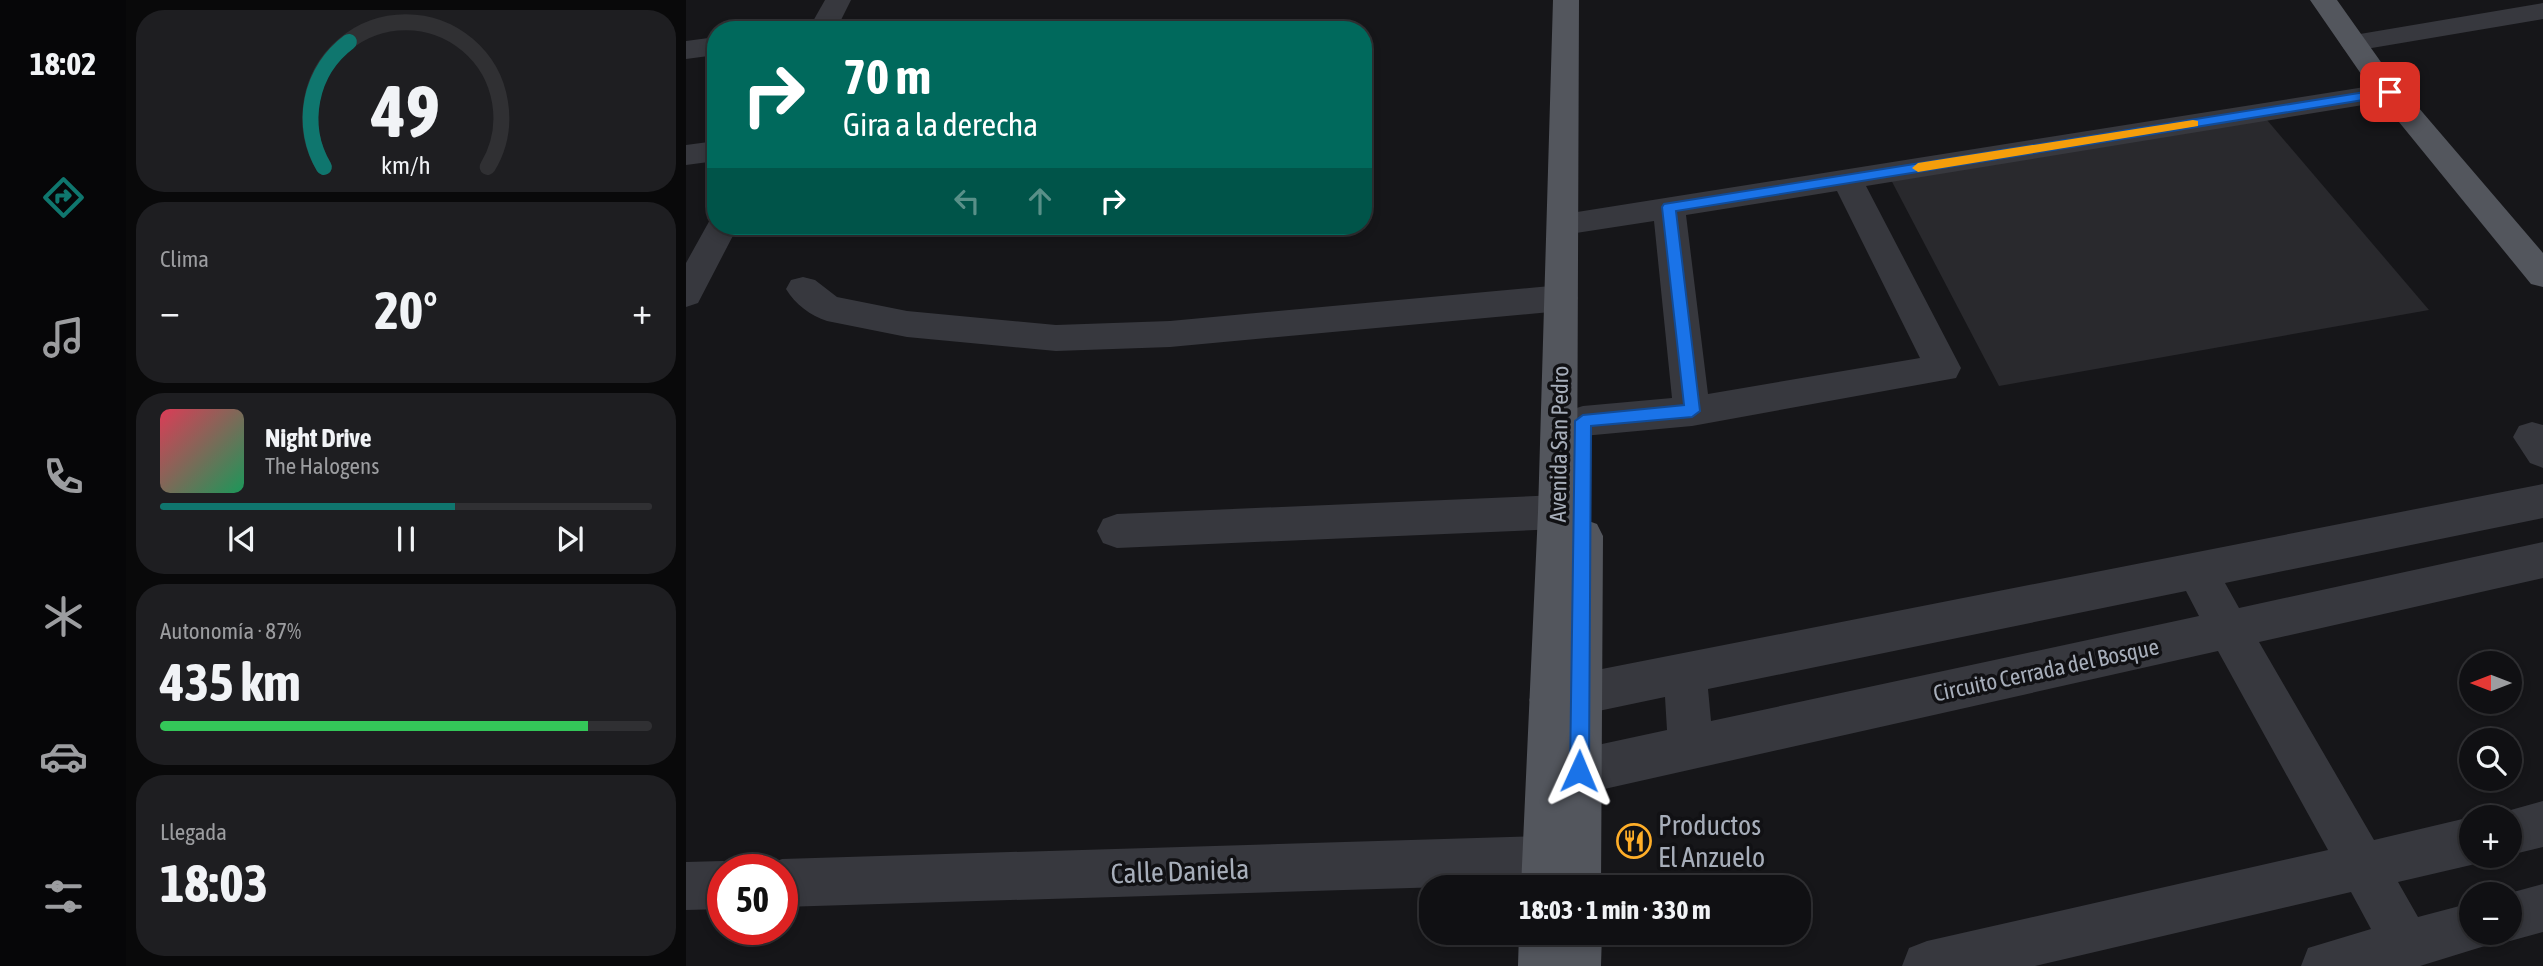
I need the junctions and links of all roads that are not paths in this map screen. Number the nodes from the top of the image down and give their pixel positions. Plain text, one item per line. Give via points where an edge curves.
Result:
1 (838, 0) edge
2 (1566, 0) edge
3 (1581, 0) edge
4 (2323, 0) edge
5 (2543, 11) edge
6 (827, 21) edge
7 (2354, 43) junction
8 (707, 47) edge
9 (686, 50) edge
10 (2390, 92) junction
11 (707, 152) edge
12 (686, 155) edge
13 (1847, 179) junction
14 (1669, 207) junction
15 (1573, 223) junction
16 (717, 235) edge
17 (2543, 275) edge
18 (803, 289) dead end
19 (686, 294) edge
20 (1562, 298) junction
21 (1692, 411) junction
22 (1583, 421) junction
23 (2543, 501) edge
24 (1558, 512) junction
25 (1117, 531) dead end
26 (2543, 560) edge
27 (2196, 571) junction
28 (2229, 629) junction
29 (1685, 674) junction
30 (1566, 697) junction
31 (1691, 748) junction
32 (1564, 774) junction
33 (2543, 824) edge
34 (2522, 829) edge
35 (2459, 844) edge
36 (2362, 866) junction
37 (1561, 873) edge
38 (798, 884) edge
39 (707, 886) edge
40 (686, 887) edge
41 (2543, 908) edge
42 (2522, 914) edge
43 (2459, 931) edge
44 (2407, 944) junction
45 (1544, 945) edge
46 (1577, 945) edge
47 (1543, 966) edge
48 (1576, 966) edge
49 (1927, 966) edge
50 (2326, 966) edge

1 - 6 street
2 - 15 main road, Avenida San Pedro
3 - 15 main road, Avenida San Pedro
4 - 7 main road
5 - 7 street
7 - 10 main road
8 - 9 street
10 - 13 street
10 - 17 main road
11 - 12 street
13 - 14 street
13 - 21 street via 1943,368
14 - 15 street
14 - 21 street
15 - 20 main road, Avenida San Pedro
15 - 22 main road, Avenida San Pedro
16 - 19 street
18 - 20 street via 827,308 907,324 1056,338 1170,334
20 - 24 main road, Avenida San Pedro
21 - 22 street
22 - 30 main road, Avenida San Pedro
23 - 27 street
24 - 25 street
24 - 30 main road, Avenida San Pedro
26 - 28 street, Circuito Cerrada del Bosque
27 - 28 street
27 - 29 street
28 - 31 street, Circuito Cerrada del Bosque
28 - 36 street
29 - 30 street
29 - 31 street
30 - 32 main road, Avenida San Pedro
31 - 32 street, Circuito Cerrada del Bosque
32 - 37 main road, Avenida San Pedro
33 - 34 street
35 - 36 street
36 - 44 street
36 - 49 street
37 - 38 street, Calle Daniela
39 - 40 street
41 - 42 street
43 - 44 street
44 - 50 street
45 - 47 main road
46 - 48 main road

